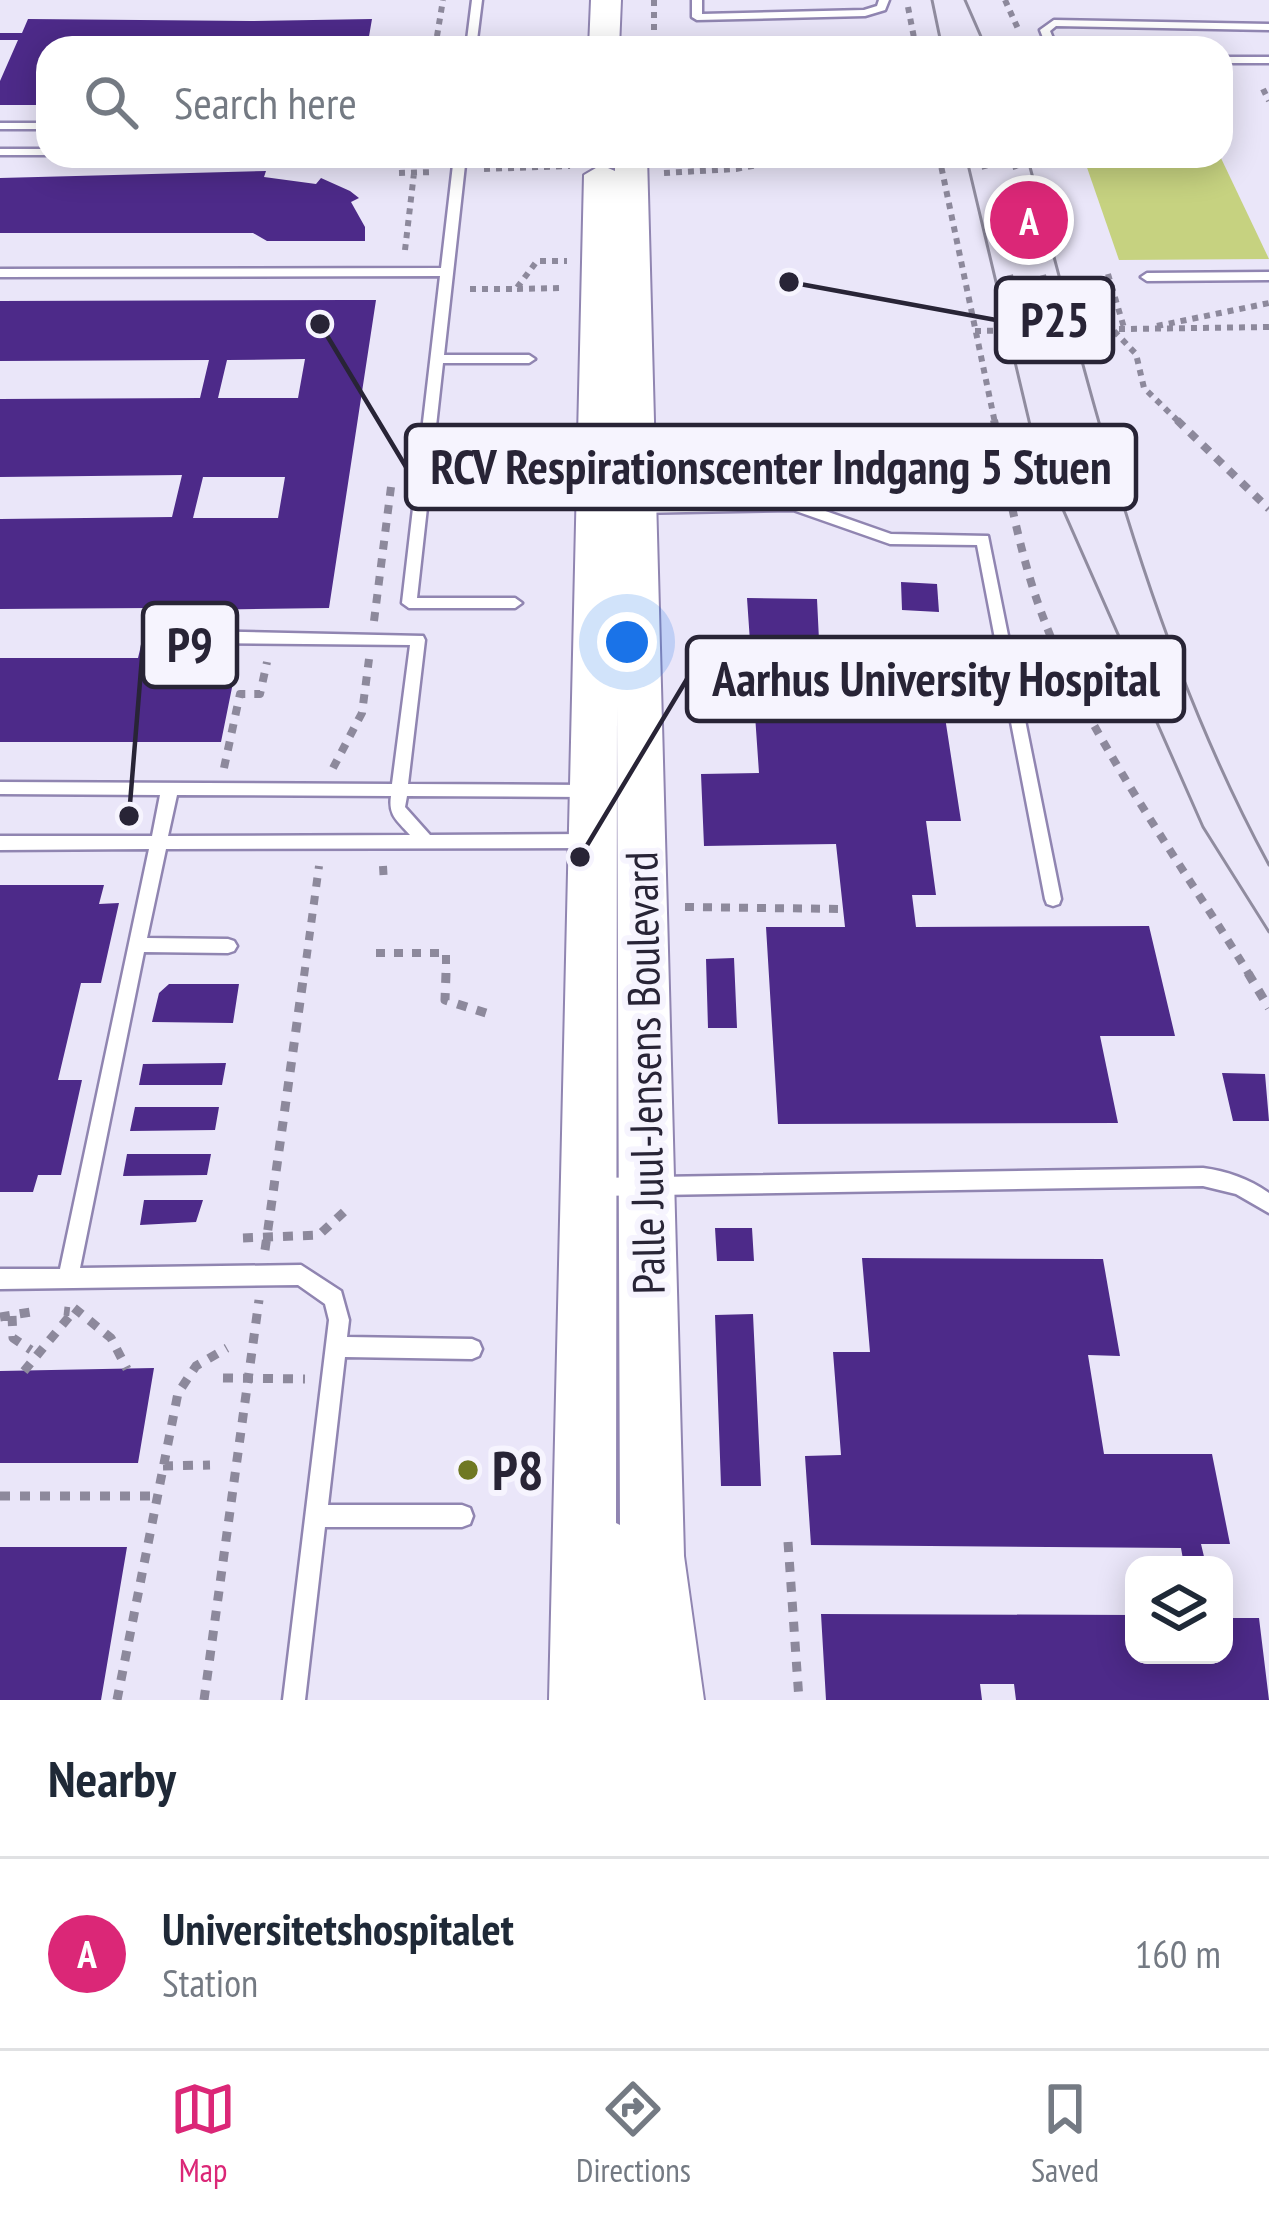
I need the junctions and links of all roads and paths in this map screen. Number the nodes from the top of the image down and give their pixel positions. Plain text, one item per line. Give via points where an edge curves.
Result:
1 (443, 0) edge
2 (477, 0) edge
3 (606, 0) edge
4 (632, 0) edge
5 (654, 0) edge
6 (697, 0) edge
7 (884, 0) edge
8 (906, 0) edge
9 (1005, 0) edge
10 (1269, 27) edge
11 (437, 36) edge
12 (472, 36) edge
13 (604, 36) edge
14 (631, 36) edge
15 (654, 36) edge
16 (914, 36) edge
17 (1022, 36) edge
18 (1047, 36) edge
19 (1233, 60) edge
20 (1269, 61) edge
21 (1263, 89) dead end
22 (1269, 101) edge
23 (0, 126) edge
24 (36, 126) edge
25 (0, 152) edge
26 (36, 152) edge
27 (414, 168) edge
28 (458, 168) edge
29 (537, 168) edge
30 (576, 168) edge
31 (605, 168) edge
32 (616, 168) edge
33 (706, 168) edge
34 (741, 168) edge
35 (941, 168) edge
36 (414, 172) junction
37 (458, 172) junction
38 (399, 173) dead end
39 (448, 272) junction
40 (0, 273) edge
41 (402, 273) junction
42 (1043, 274) dead end
43 (1108, 274) dead end
44 (1010, 275) dead end
45 (1269, 276) edge
46 (1147, 278) dead end
47 (1269, 304) edge
48 (1269, 327) edge
49 (1113, 330) junction
50 (1138, 330) junction
51 (975, 331) junction
52 (1024, 331) junction
53 (1058, 331) junction
54 (1125, 331) junction
55 (438, 359) junction
56 (529, 359) dead end
57 (392, 484) dead end
58 (618, 509) junction
59 (1269, 509) edge
60 (515, 603) dead end
61 (197, 637) dead end
62 (272, 638) junction
63 (372, 639) junction
64 (0, 788) edge
65 (170, 788) junction
66 (220, 788) junction
67 (329, 788) junction
68 (397, 788) junction
69 (618, 792) junction
70 (426, 840) junction
71 (617, 841) junction
72 (322, 842) junction
73 (0, 843) edge
74 (158, 844) junction
75 (1053, 899) dead end
76 (642, 906) junction
77 (843, 909) dead end
78 (137, 945) junction
79 (228, 946) dead end
80 (376, 953) dead end
81 (1269, 1008) edge
82 (492, 1016) dead end
83 (644, 1186) junction
84 (588, 1187) junction
85 (1269, 1204) edge
86 (346, 1210) dead end
87 (267, 1236) junction
88 (244, 1238) dead end
89 (262, 1275) junction
90 (75, 1278) junction
91 (0, 1279) edge
92 (73, 1312) junction
93 (6, 1316) edge
94 (335, 1347) junction
95 (227, 1348) dead end
96 (472, 1348) dead end
97 (32, 1351) junction
98 (127, 1369) dead end
99 (25, 1371) dead end
100 (223, 1378) dead end
101 (248, 1378) junction
102 (331, 1379) junction
103 (587, 1423) junction
104 (210, 1465) dead end
105 (163, 1466) junction
106 (0, 1496) edge
107 (157, 1496) junction
108 (315, 1516) junction
109 (462, 1516) dead end
110 (788, 1542) dead end
111 (117, 1700) edge
112 (204, 1700) edge
113 (294, 1700) edge
114 (582, 1700) edge
115 (626, 1700) edge
116 (671, 1700) edge
117 (799, 1700) edge

1 - 11 path
2 - 12 lane
3 - 13 street
4 - 14 street
5 - 15 path
6 - 7 lane via 698,16 767,17 865,13
8 - 16 path
9 - 17 path
10 - 18 lane via 1054,23
19 - 20 lane
21 - 22 path
23 - 24 lane
25 - 26 lane
27 - 36 path
28 - 37 lane
29 - 37 path
30 - 31 path via 574,176
32 - 58 street, Palle Juul-Jensens Boulevard
33 - 34 path
35 - 51 path
36 - 37 path
36 - 38 path
36 - 41 path
37 - 39 lane
39 - 41 lane
39 - 55 lane
40 - 41 lane
42 - 53 path
43 - 54 path
44 - 52 path
45 - 46 lane
47 - 50 path
48 - 50 path
49 - 53 path
49 - 54 path
49 - 59 path via 1136,354 1144,388
50 - 54 path
51 - 52 path
51 - 81 path via 1028,576 1060,660
52 - 53 path
55 - 56 lane
55 - 60 lane via 409,603
57 - 63 path
58 - 69 street, Palle Juul-Jensens Boulevard
58 - 75 lane via 794,505 890,539 983,540
61 - 62 lane
62 - 63 lane
62 - 66 path via 260,694 241,694
63 - 67 path via 362,713
63 - 68 lane via 418,640
64 - 65 lane
65 - 66 lane
65 - 74 lane
66 - 67 lane
67 - 68 lane
68 - 69 lane
68 - 70 lane via 398,808
69 - 71 street, Palle Juul-Jensens Boulevard
70 - 71 lane
70 - 72 lane
71 - 76 street, Palle Juul-Jensens Boulevard
71 - 84 street, Palle Juul-Jensens Boulevard
72 - 74 lane
72 - 87 path
73 - 74 lane
74 - 78 lane
76 - 77 path
76 - 83 street, Palle Juul-Jensens Boulevard
78 - 79 lane
78 - 90 lane
80 - 82 path via 446,953 445,1000
83 - 84 lane
83 - 85 lane via 1204,1174 1251,1189
83 - 116 street, Palle Juul-Jensens Boulevard via 652,1556
84 - 103 street, Palle Juul-Jensens Boulevard
86 - 87 path via 319,1235
87 - 88 path
87 - 89 path
89 - 90 lane
89 - 94 lane via 319,1283 334,1298
89 - 101 path
90 - 91 lane
90 - 92 path
92 - 93 path
92 - 97 path
92 - 98 path via 100,1324 122,1349
93 - 97 path via 13,1338
94 - 96 lane
94 - 102 lane
95 - 105 path via 184,1381
97 - 99 path
100 - 101 path
101 - 102 path
101 - 112 path
102 - 108 lane
103 - 114 street, Palle Juul-Jensens Boulevard
103 - 115 street
104 - 105 path
105 - 107 path
106 - 107 path
107 - 111 path
108 - 109 lane
108 - 113 lane
110 - 117 path

